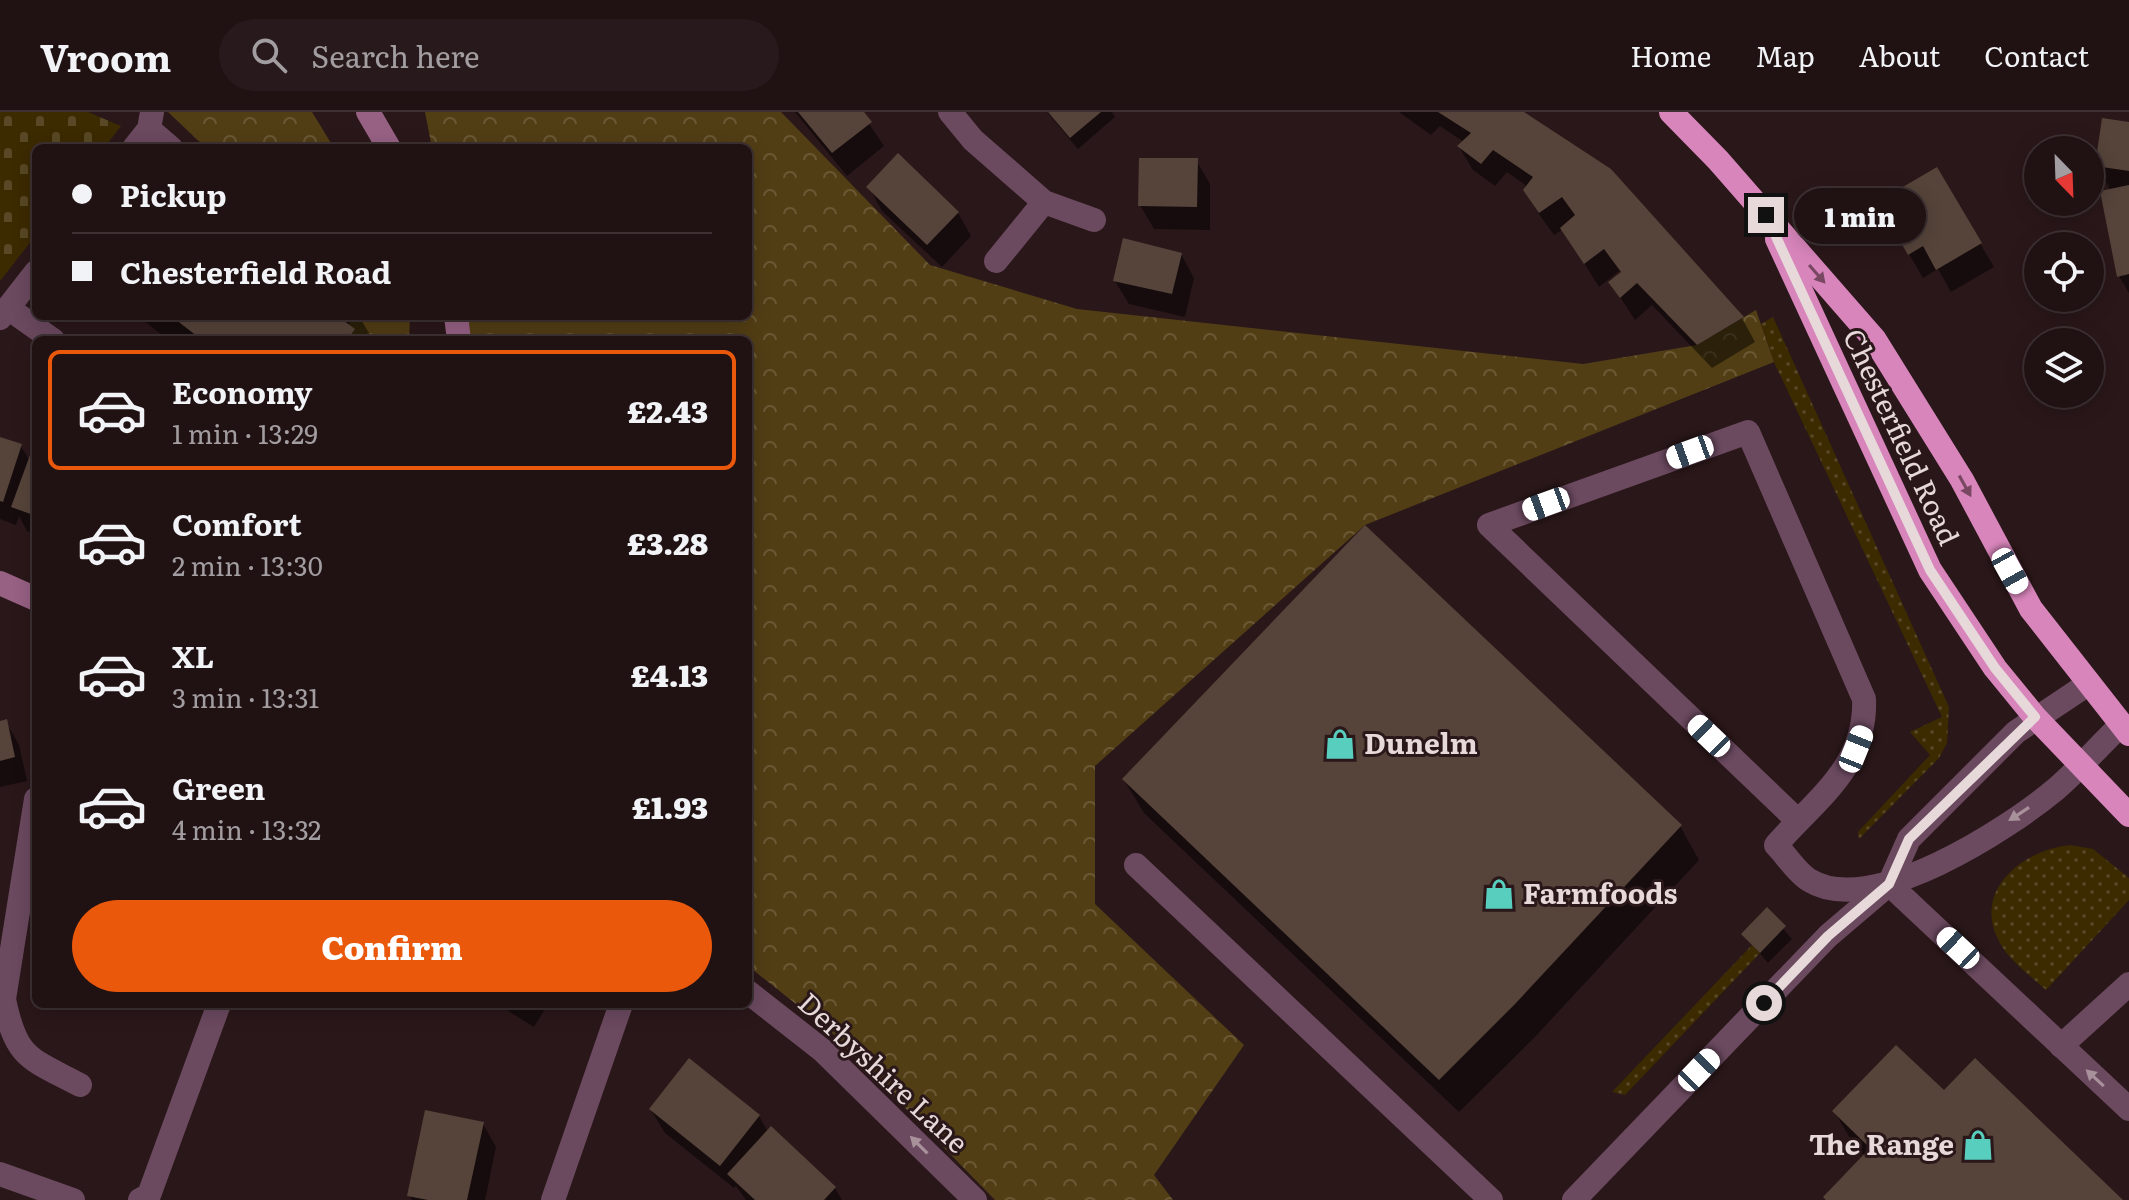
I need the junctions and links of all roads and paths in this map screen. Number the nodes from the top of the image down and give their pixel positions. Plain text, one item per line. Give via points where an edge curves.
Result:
1 (368, 112) edge
2 (950, 112) edge
3 (1671, 112) edge
4 (145, 130) edge
5 (165, 144) edge
6 (387, 144) edge
7 (1044, 202) junction
8 (1766, 215) junction
9 (1094, 220) dead end
10 (996, 261) dead end
11 (32, 277) edge
12 (4, 313) edge
13 (46, 336) edge
14 (2, 586) edge
15 (32, 597) edge
16 (2088, 684) junction
17 (2035, 717) junction
18 (2125, 729) edge
19 (2079, 765) junction
20 (2129, 815) edge
21 (1797, 820) junction
22 (32, 824) edge
23 (1136, 865) dead end
24 (1889, 884) junction
25 (2129, 984) edge
26 (752, 995) edge
27 (218, 1008) edge
28 (620, 1008) edge
29 (2061, 1046) junction
30 (80, 1085) dead end
31 (2129, 1109) edge
32 (0, 1174) edge
33 (73, 1200) edge
34 (140, 1200) edge
35 (553, 1200) edge
36 (975, 1200) edge
37 (1491, 1200) edge
38 (1574, 1200) edge

1 - 6 street
2 - 7 street via 973,140
3 - 8 highway, Chesterfield Road
4 - 5 street
7 - 9 street
7 - 10 street
8 -> 16 highway, Chesterfield Road via 1875,340 1962,480 2031,609
8 - 17 highway, Chesterfield Road via 1930,570 1995,668
11 - 12 street
12 - 13 street
14 - 15 street
16 - 17 street
16 - 18 highway, Chesterfield Road
17 - 19 highway, Chesterfield Road
17 - 24 street via 1909,839
18 - 19 street
19 - 20 highway, Chesterfield Road
19 -> 24 street via 2055,790 1935,867
21 - 21 street via 1837,781 1856,749 1865,726 1864,699 1748,432 1489,525
21 - 24 street via 1776,845 1809,881 1847,889
22 - 30 street via 4,999 11,1031 24,1055
23 - 37 street
24 - 29 street
24 - 38 street via 1828,936
25 - 29 street
36 -> 26 street, Derbyshire Lane via 822,1050
27 - 34 street via 149,1195
28 - 35 street
31 -> 29 street
32 - 33 street

